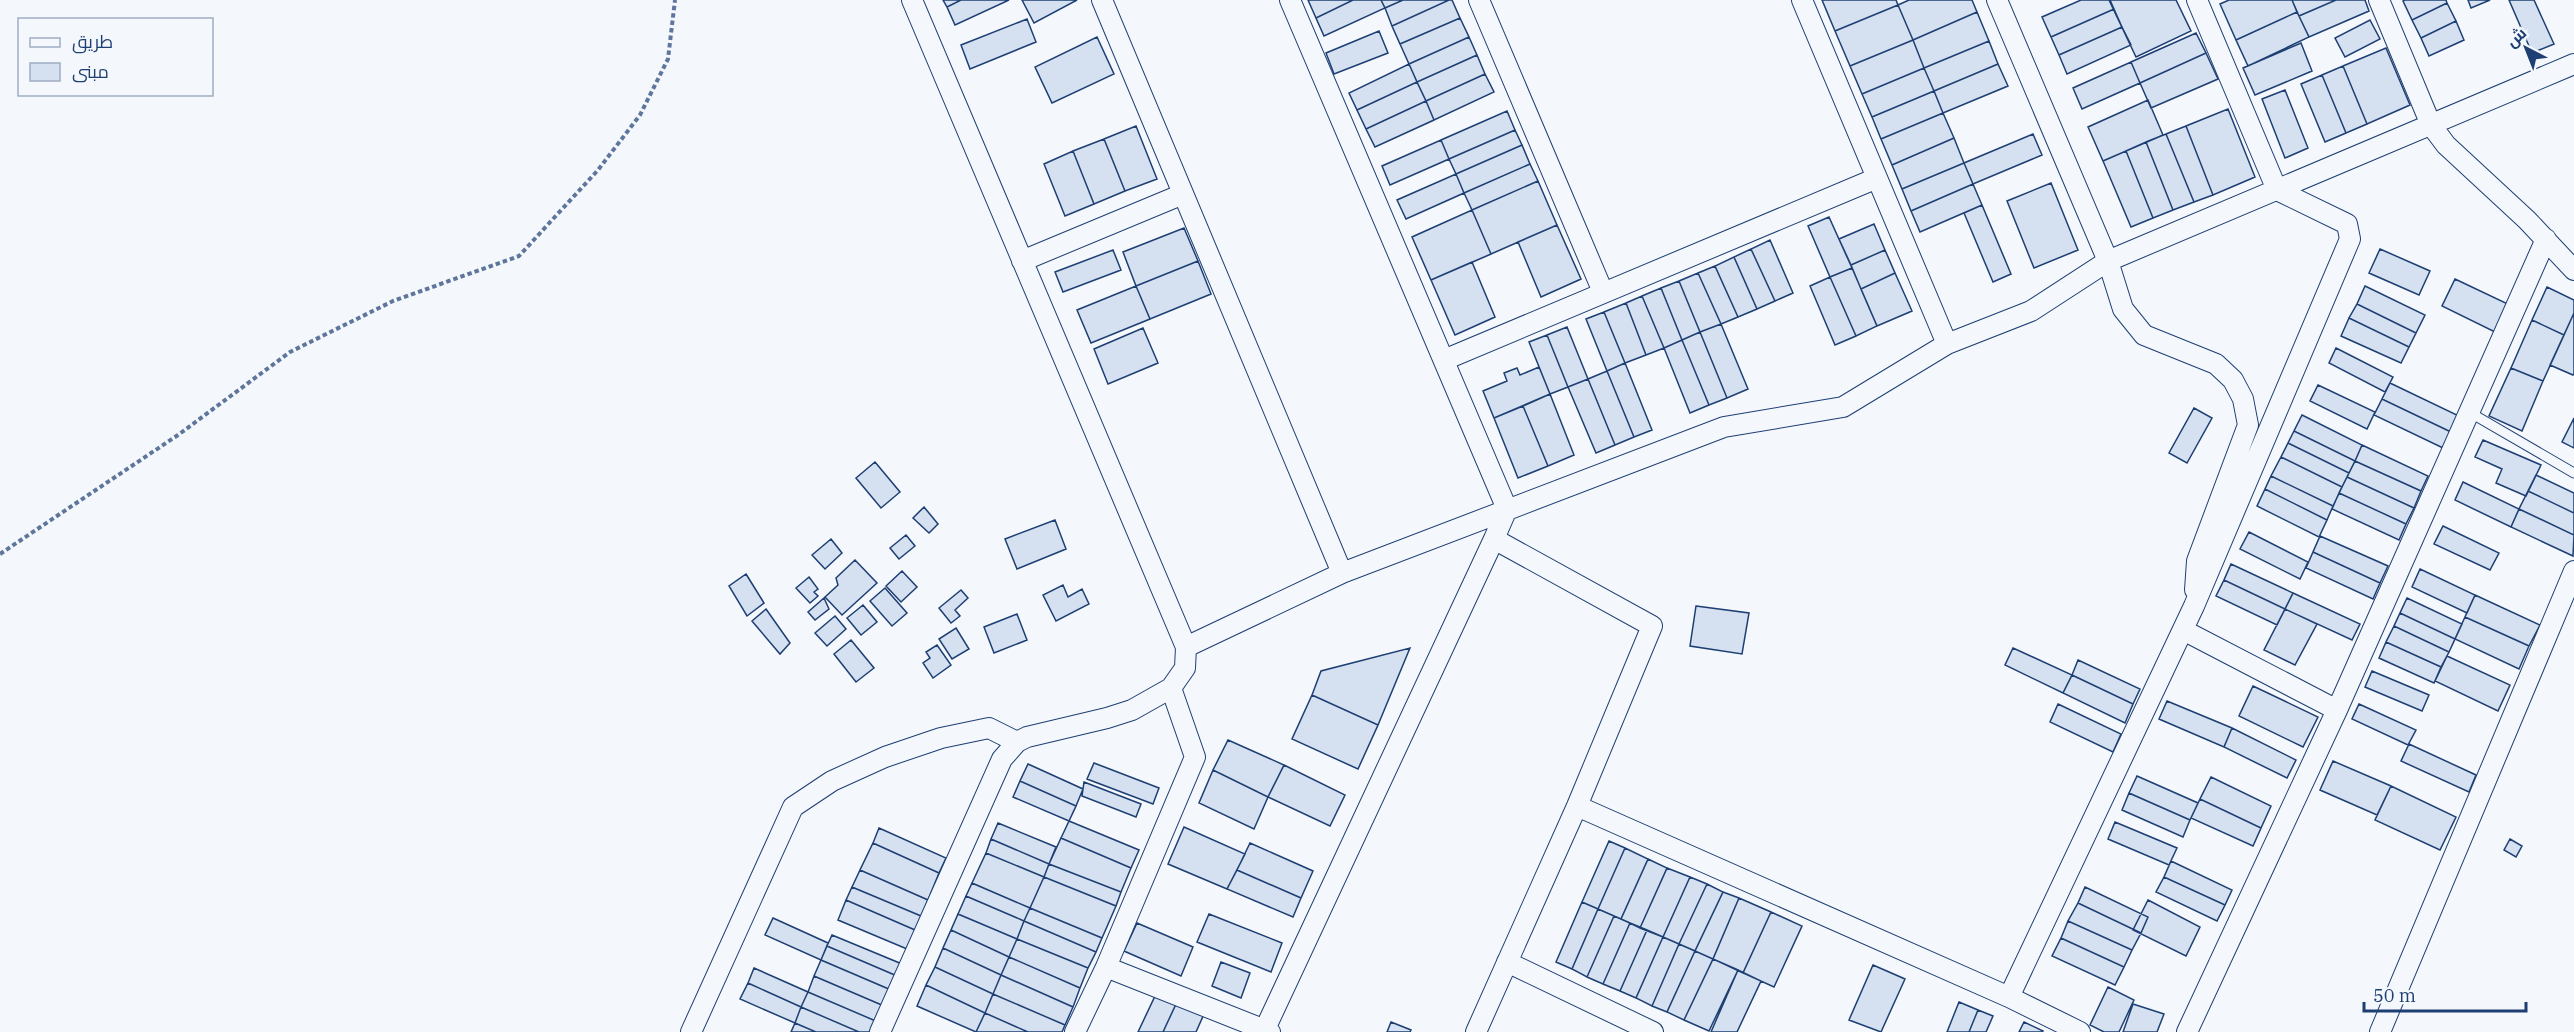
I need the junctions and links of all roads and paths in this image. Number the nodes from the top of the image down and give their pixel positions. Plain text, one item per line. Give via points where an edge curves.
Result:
1 (675, 0) edge
2 (912, 0) edge
3 (1102, 0) edge
4 (1290, 0) edge
5 (1479, 0) edge
6 (1802, 0) edge
7 (1997, 0) edge
8 (2198, 0) edge
9 (2379, 0) edge
10 (2574, 64) edge
11 (2431, 125) junction
12 (1877, 178) junction
13 (2277, 190) junction
14 (1183, 194) junction
15 (2546, 239) junction
16 (1022, 261) junction
17 (2108, 261) junction
18 (2574, 270) edge
19 (1603, 292) junction
20 (1947, 344) junction
21 (1444, 360) junction
22 (2469, 412) junction
23 (2574, 473) edge
24 (1507, 509) junction
25 (1494, 539) junction
26 (0, 554) edge
27 (2574, 571) edge
28 (1342, 573) junction
29 (2194, 606) junction
30 (2182, 630) junction
31 (1186, 647) junction
32 (1171, 688) junction
33 (2337, 710) junction
34 (1017, 742) junction
35 (1577, 806) junction
36 (1507, 962) junction
37 (1106, 967) junction
38 (2009, 997) junction
39 (1267, 1031) edge
40 (691, 1032) edge
41 (880, 1032) edge
42 (1075, 1032) edge
43 (1476, 1032) edge
44 (1653, 1032) edge
45 (2080, 1032) edge
46 (2187, 1032) edge
47 (2380, 1032) edge

1 - 26 path via 668,59 640,115 598,170 519,256 393,301 290,352 178,435
2 - 16 street
3 - 14 street
4 - 21 street
5 - 19 street
6 - 12 street
7 - 17 street
8 - 13 street
9 - 11 street
10 - 11 street
11 - 13 street
11 - 15 street via 2446,145
12 - 19 street
12 - 20 street
13 - 17 street
13 - 29 street via 2347,224 2350,239
14 - 16 street
14 - 28 street
15 - 18 street
15 - 22 street
16 - 31 street
17 - 20 street via 2031,311
17 - 29 street via 2123,309 2145,335 2216,363 2233,380 2243,399 2248,425 2197,561
19 - 21 street
20 - 24 street via 1843,407 1724,427
21 - 24 street
22 - 23 lane
22 - 33 street
24 - 25 street
24 - 28 street
25 - 35 street via 1652,626
25 - 39 street
27 - 47 street
28 - 31 street
29 - 30 street
30 - 33 street
30 - 38 street
31 - 32 street via 1185,668
32 - 34 street via 1116,716
32 - 37 street via 1195,757
33 - 46 street
34 - 40 street via 989,728 941,738 832,781 793,807
34 - 41 street via 1002,759
35 - 36 street
35 - 38 street
36 - 43 street
36 - 44 street
37 - 39 street
37 - 42 street
38 - 45 street

